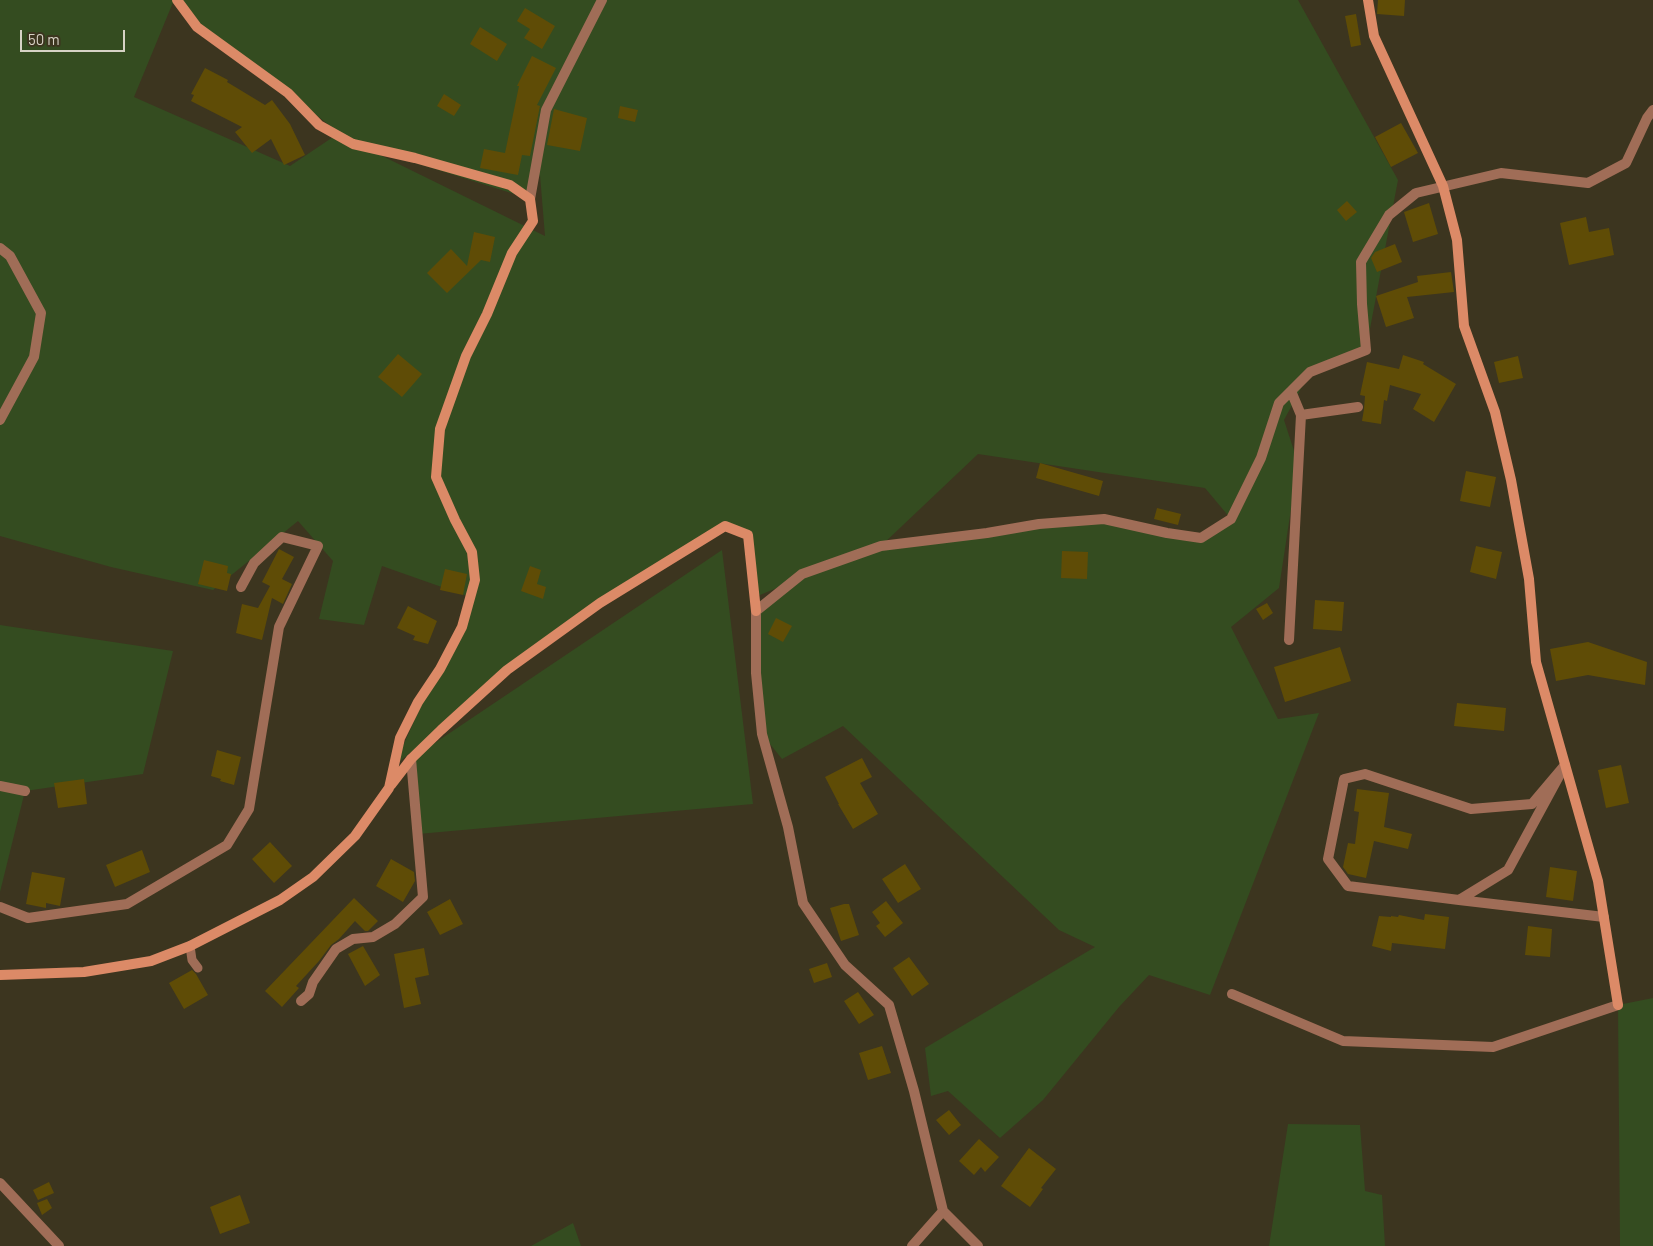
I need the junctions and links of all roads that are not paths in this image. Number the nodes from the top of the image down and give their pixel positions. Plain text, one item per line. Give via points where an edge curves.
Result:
1 (177, 0) edge
2 (602, 0) edge
3 (1368, 0) edge
4 (1653, 110) edge
5 (1443, 186) junction
6 (530, 199) junction
7 (0, 248) edge
8 (1291, 391) junction
9 (1358, 407) dead end
10 (1300, 415) junction
11 (0, 420) edge
12 (241, 587) dead end
13 (756, 611) junction
14 (1289, 640) dead end
15 (411, 759) junction
16 (1565, 765) junction
17 (0, 786) edge
18 (389, 788) junction
19 (25, 791) dead end
20 (1459, 900) junction
21 (0, 907) edge
22 (1604, 917) junction
23 (190, 946) junction
24 (198, 968) dead end
25 (0, 975) edge
26 (1232, 994) dead end
27 (301, 1000) dead end
28 (0, 1183) edge
29 (942, 1211) junction
30 (59, 1246) edge
31 (912, 1246) edge
32 (978, 1246) edge

1 - 6 street via 197,27 288,93 319,125 353,144 510,185
2 - 6 street via 546,110
3 - 5 street via 1374,36
4 - 5 street via 1626,163 1588,183 1501,173
5 - 8 street via 1416,193 1389,215 1361,262 1366,350 1310,372
5 - 16 street via 1457,240 1464,326 1495,412 1511,480 1528,579 1536,662
6 - 18 street via 533,222 512,253 466,356 440,428 436,477 472,552 475,580 462,627 400,738
7 - 11 street via 10,256 41,313 34,357
8 - 10 street
8 - 13 street via 1279,403 1261,458 1231,519 1201,538 1104,519 1039,524 881,546 802,574
9 - 10 street
10 - 14 street
12 - 21 street via 254,563 282,537 318,546 279,627 249,809 227,844 127,904 28,918
13 - 15 street via 748,536 725,526 600,604 507,670
13 - 29 street via 756,674 762,734 788,827 803,903 845,965 889,1005 914,1091
15 - 18 street
15 - 27 street via 423,897 395,924 373,937 353,939 336,949 313,982 309,994
16 - 20 street via 1508,870
16 - 20 street via 1532,804 1471,809 1365,774 1344,779 1328,859 1348,886
16 - 22 street via 1598,881
17 - 19 street
18 - 23 street via 355,836 313,877 280,900
20 - 22 street
22 - 26 street via 1618,1004 1493,1047 1343,1041
23 - 24 lane via 192,960
23 - 25 street via 151,960 84,972
28 - 30 street
29 - 31 street
29 - 32 street

